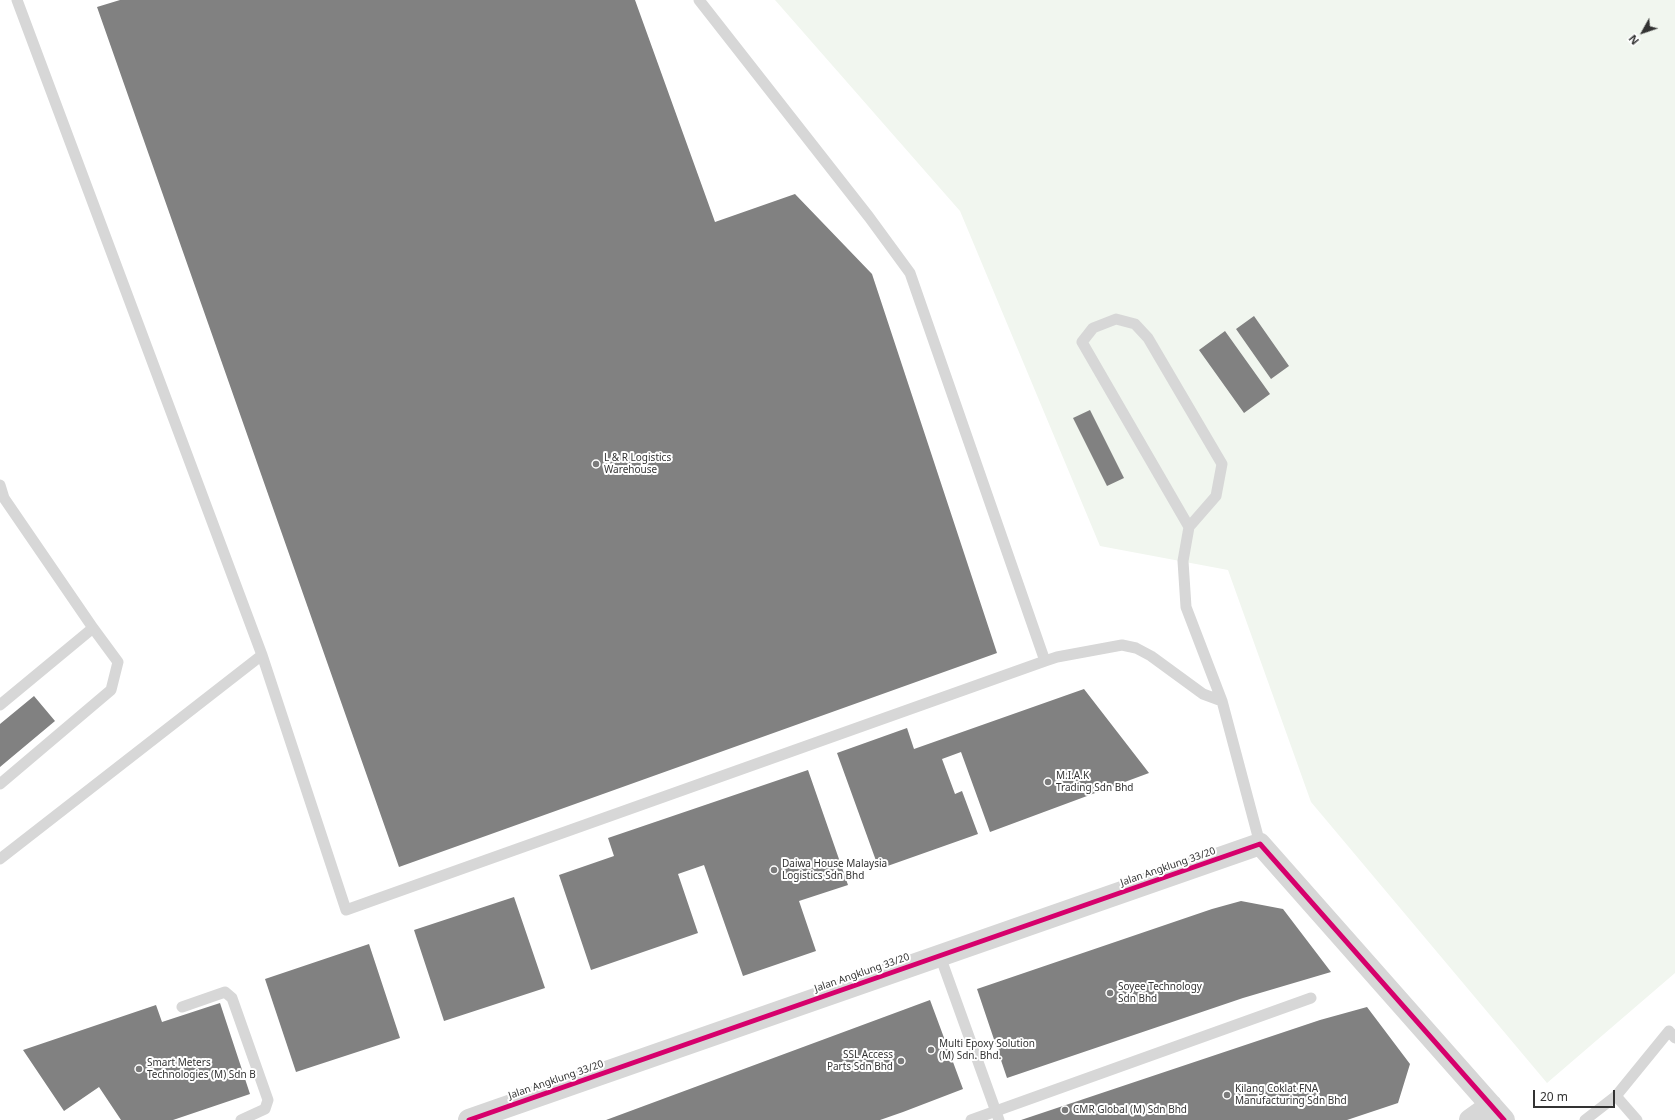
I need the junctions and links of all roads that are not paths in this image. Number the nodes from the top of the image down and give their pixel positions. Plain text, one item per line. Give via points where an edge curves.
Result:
1 (17, 0) edge
2 (699, 0) edge
3 (0, 485) edge
4 (1189, 527) junction
5 (93, 628) junction
6 (262, 655) junction
7 (1045, 661) junction
8 (1222, 702) junction
9 (0, 705) edge
10 (0, 784) edge
11 (1260, 844) junction
12 (0, 859) edge
13 (940, 956) junction
14 (1311, 998) dead end
15 (182, 1007) dead end
16 (1673, 1031) edge
17 (1616, 1096) junction
18 (1498, 1113) edge
19 (998, 1116) edge
20 (242, 1120) edge
21 (469, 1120) edge
22 (971, 1120) edge
23 (1470, 1120) edge
24 (1585, 1120) edge
25 (1637, 1120) edge

1 - 6 lane
2 - 7 lane via 910,273
3 - 5 lane via 4,498
4 - 4 lane via 1216,496 1222,464 1148,338 1135,324 1116,319 1093,328 1082,342
4 - 8 lane via 1183,561 1186,607
5 - 9 lane
5 - 10 lane via 118,662 111,690
6 - 7 lane via 346,910
6 - 12 lane
7 - 8 lane via 1122,645 1136,648 1203,694
8 - 11 lane
11 - 13 street, Jalan Angklung 33/20
11 - 18 street
13 - 19 lane
13 - 21 street, Jalan Angklung 33/20
14 - 19 lane
15 - 20 lane via 225,992 232,998 268,1100 265,1110
16 - 17 lane
17 - 24 lane
17 - 25 lane
18 - 23 street
19 - 22 lane

